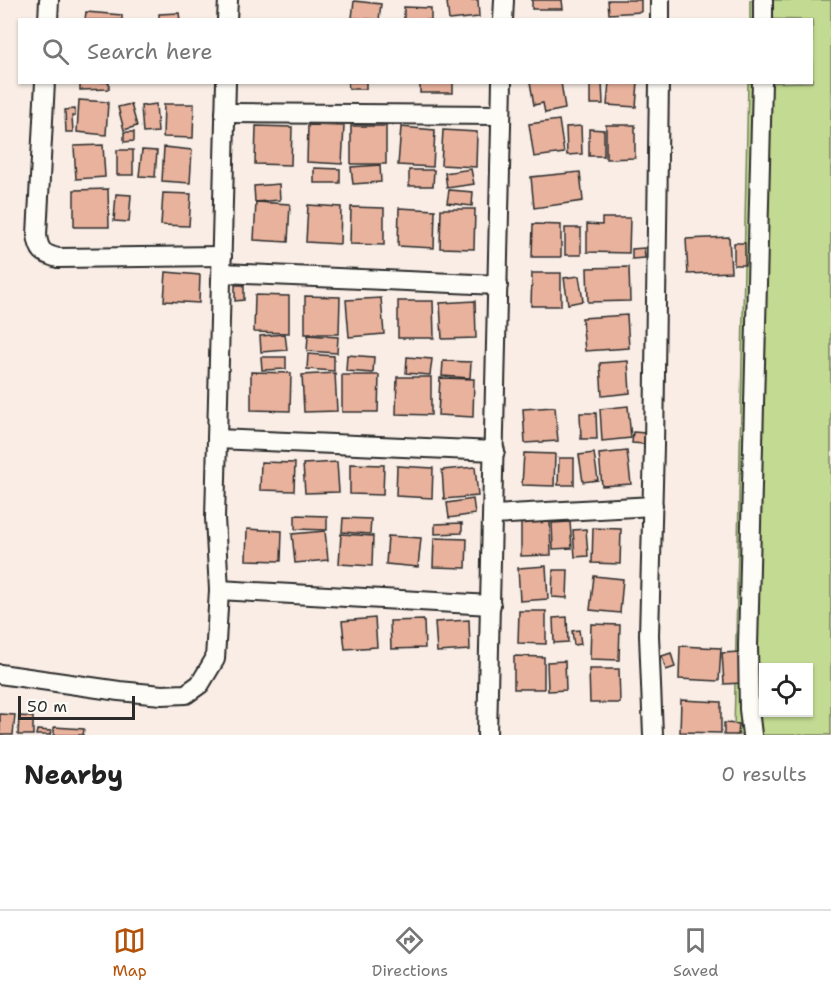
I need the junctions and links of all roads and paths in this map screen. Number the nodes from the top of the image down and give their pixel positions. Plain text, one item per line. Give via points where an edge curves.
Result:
1 (49, 0) edge
2 (228, 0) edge
3 (504, 0) edge
4 (660, 0) edge
5 (764, 0) edge
6 (48, 18) edge
7 (227, 18) edge
8 (503, 18) edge
9 (660, 18) edge
10 (763, 18) edge
11 (45, 84) edge
12 (226, 84) edge
13 (502, 84) edge
14 (659, 84) edge
15 (762, 84) edge
16 (225, 114) junction
17 (501, 115) junction
18 (222, 264) junction
19 (498, 285) junction
20 (217, 439) junction
21 (495, 451) junction
22 (653, 506) junction
23 (493, 515) junction
24 (219, 590) junction
25 (491, 605) junction
26 (0, 674) edge
27 (487, 735) edge
28 (653, 735) edge
29 (752, 735) edge

1 - 6 street
2 - 7 street
3 - 8 street
4 - 9 street
5 - 10 street
11 - 18 street via 39,248 58,258
12 - 16 street
13 - 17 street
14 - 22 street
15 - 29 street via 749,634
16 - 17 street
16 - 18 street
17 - 19 street
18 - 19 street
18 - 20 street
19 - 21 street
20 - 21 street
20 - 24 street via 215,518
21 - 23 street
22 - 23 street
22 - 28 street via 649,635
23 - 25 street
24 - 25 street
24 - 26 street via 215,659 200,684 186,694 119,692
25 - 27 street

